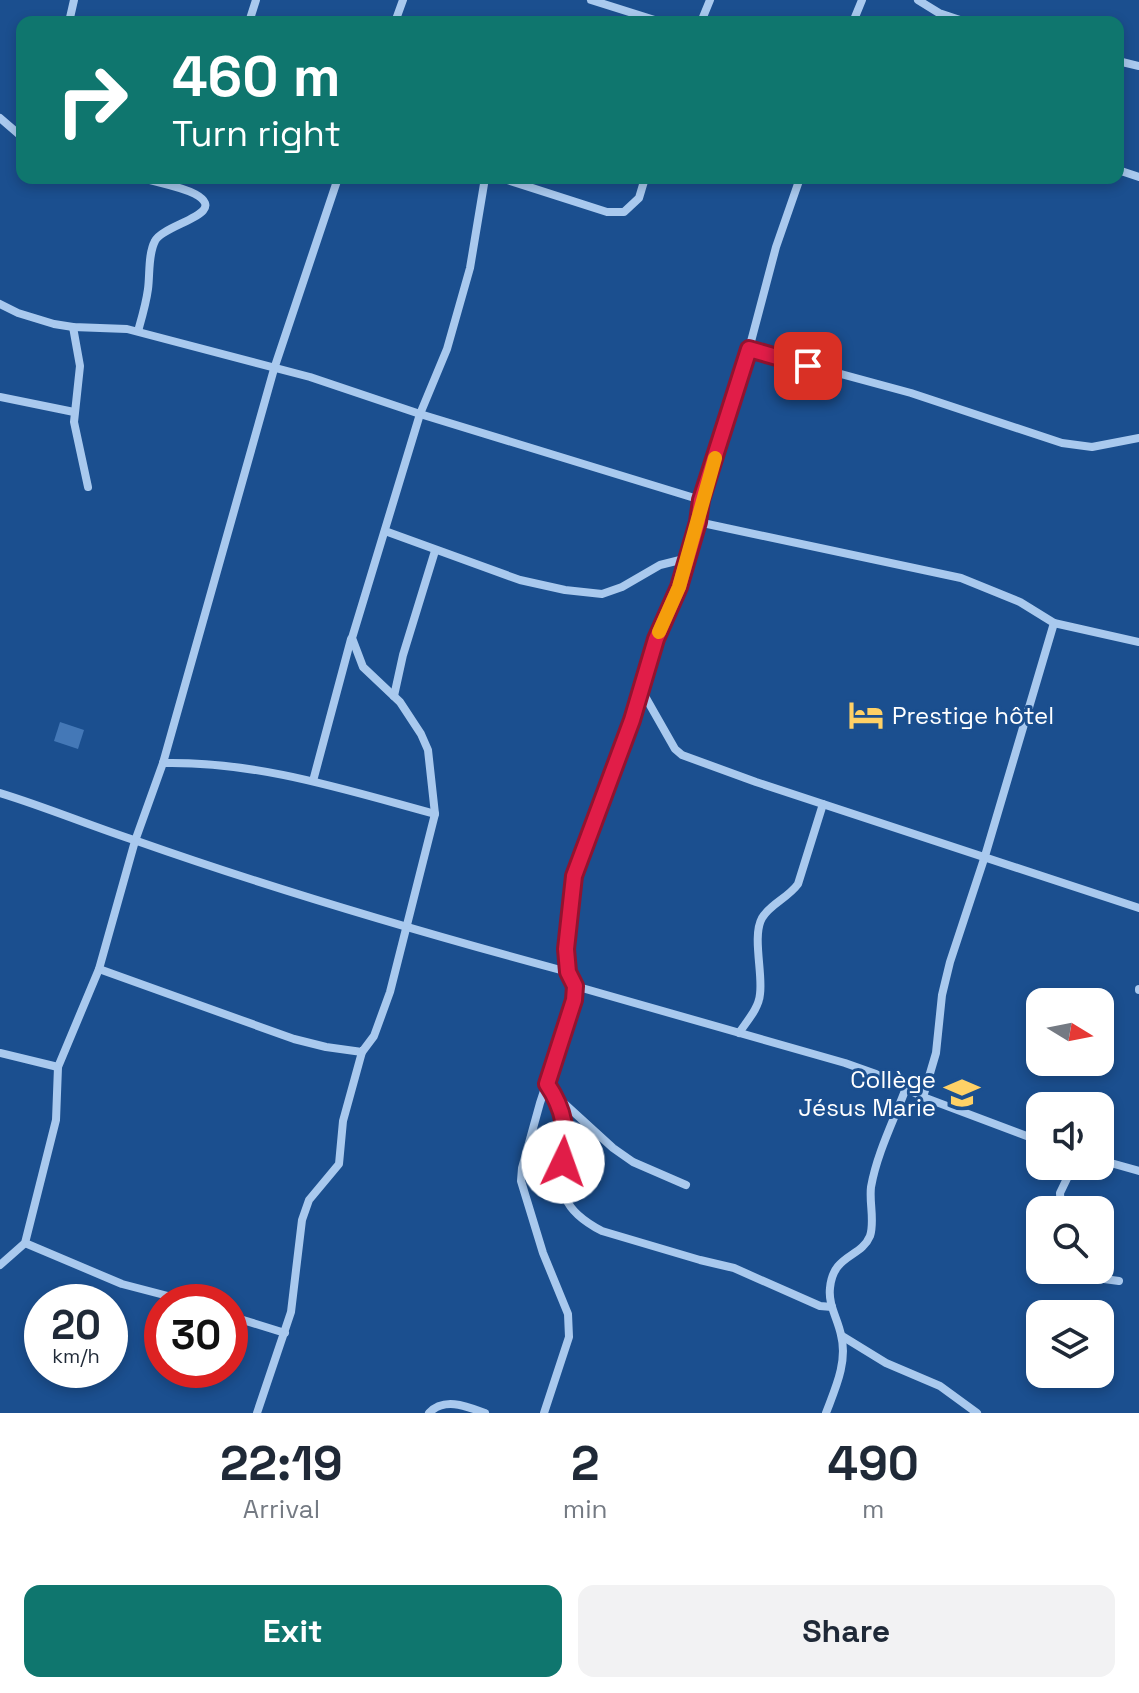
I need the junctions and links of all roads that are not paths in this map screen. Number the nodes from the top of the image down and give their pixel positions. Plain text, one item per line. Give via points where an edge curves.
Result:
1 (591, 0) edge
2 (918, 0) edge
3 (642, 16) edge
4 (948, 16) edge
5 (0, 118) edge
6 (16, 132) edge
7 (162, 184) edge
8 (336, 184) edge
9 (484, 184) edge
10 (520, 184) edge
11 (643, 184) edge
12 (798, 184) edge
13 (0, 304) edge
14 (73, 327) junction
15 (138, 331) junction
16 (749, 349) junction
17 (274, 369) junction
18 (0, 397) edge
19 (74, 412) junction
20 (420, 414) junction
21 (1139, 438) edge
22 (88, 487) dead end
23 (701, 500) junction
24 (698, 522) junction
25 (385, 531) junction
26 (435, 551) junction
27 (688, 558) junction
28 (1054, 623) junction
29 (352, 638) junction
30 (1139, 642) edge
31 (642, 691) junction
32 (394, 696) junction
33 (163, 763) junction
34 (313, 781) junction
35 (0, 793) edge
36 (823, 804) junction
37 (435, 814) junction
38 (135, 841) junction
39 (985, 856) junction
40 (1139, 908) edge
41 (407, 929) junction
42 (99, 969) junction
43 (568, 972) junction
44 (575, 986) junction
45 (739, 1033) junction
46 (362, 1052) junction
47 (0, 1053) edge
48 (58, 1067) junction
49 (547, 1084) junction
50 (906, 1088) junction
51 (555, 1095) junction
52 (923, 1097) junction
53 (1026, 1136) edge
54 (1114, 1164) edge
55 (1139, 1171) edge
56 (686, 1185) dead end
57 (25, 1243) junction
58 (0, 1265) edge
59 (1114, 1280) edge
60 (1119, 1281) dead end
61 (144, 1290) edge
62 (832, 1307) junction
63 (248, 1322) edge
64 (285, 1333) junction
65 (842, 1336) junction
66 (257, 1413) edge
67 (429, 1413) edge
68 (485, 1413) edge
69 (544, 1413) edge
70 (826, 1413) edge
71 (977, 1413) edge

1 - 3 street
2 - 4 street
5 - 6 street
7 - 15 street via 195,194 205,209 155,239
8 - 17 street
9 - 20 street via 470,268 447,349
10 - 11 street via 607,212 624,212 639,198
12 - 16 street
13 - 14 street
14 - 15 street
14 - 19 street via 80,366
15 - 17 street
16 - 21 street via 911,393 1062,443 1092,447
16 - 23 street
17 - 20 street
17 - 33 street
18 - 19 street
19 - 22 street
20 - 23 street
20 - 25 street
23 - 24 street
24 - 27 street
24 - 28 street via 961,578 1020,602
25 - 26 street
25 - 29 street
26 - 27 street via 520,580 602,594 660,565
26 - 32 street
27 - 31 street
28 - 30 street
28 - 39 street
29 - 32 street via 363,667
29 - 34 street
31 - 36 street via 682,755
31 - 43 street via 574,876
32 - 37 street via 428,750
33 - 34 street via 231,765
33 - 38 street
34 - 37 street
35 - 38 street
36 - 39 street
36 - 45 street via 798,884 761,920 760,996
37 - 41 street
38 - 41 street
38 - 42 street
39 - 40 street
39 - 52 street via 950,962 936,1053
41 - 43 street
41 - 46 street via 379,1025
42 - 46 street via 294,1039
42 - 48 street
43 - 44 street
44 - 45 street
44 - 49 street via 571,1015
45 - 50 street via 845,1063
46 - 64 street via 343,1121 339,1164 309,1200 302,1220
47 - 48 street
48 - 57 street via 56,1120
49 - 51 street
49 - 69 street via 521,1181 570,1325
50 - 52 street
50 - 62 street via 872,1184 870,1236 838,1264 830,1288
51 - 56 street via 633,1162
51 - 62 street via 564,1116 564,1194 588,1223 734,1268
52 - 53 street
54 - 55 street
57 - 58 street
57 - 61 street
59 - 60 street
62 - 65 street
63 - 64 street
64 - 66 street
65 - 70 street via 842,1364
65 - 71 street via 886,1363 940,1386
67 - 68 street via 440,1404

